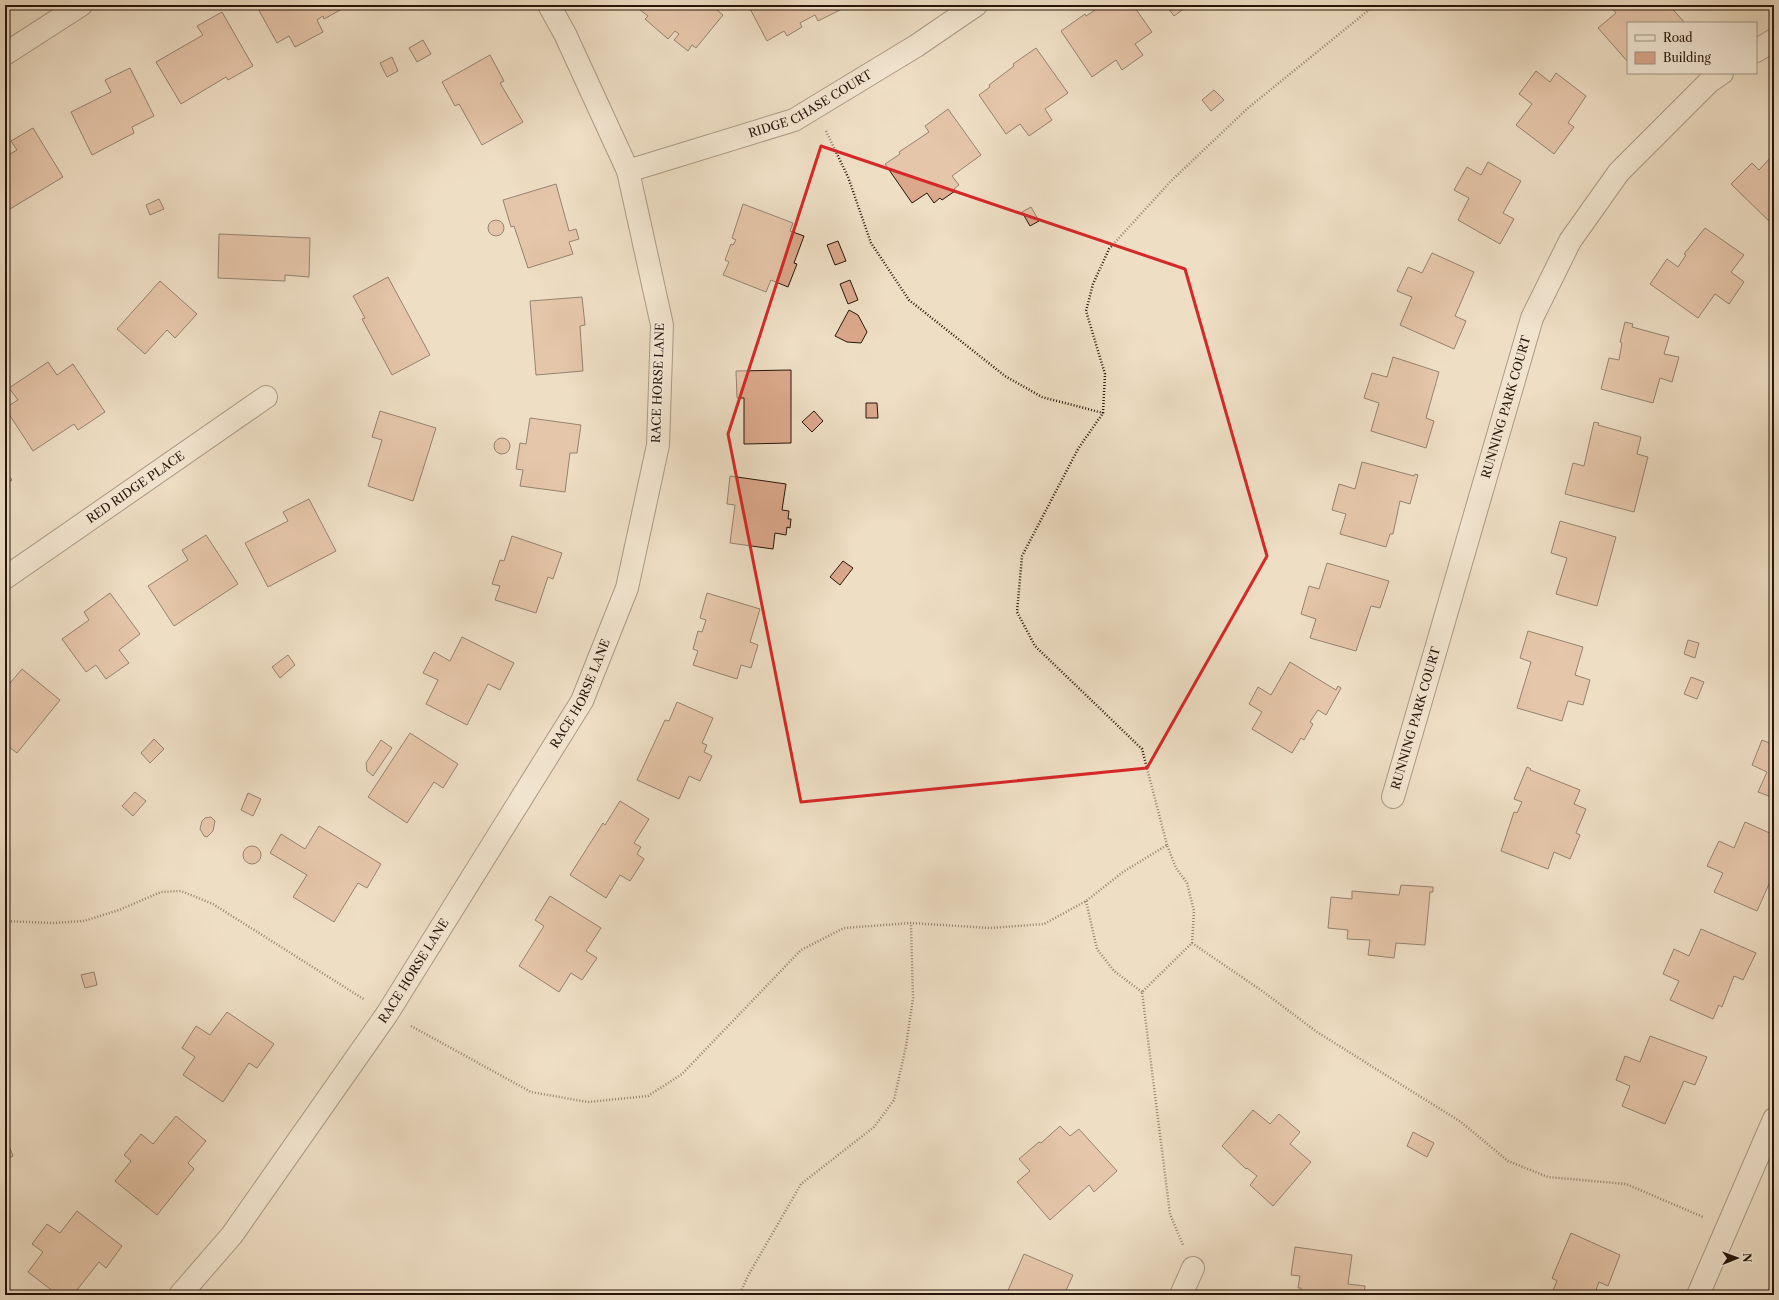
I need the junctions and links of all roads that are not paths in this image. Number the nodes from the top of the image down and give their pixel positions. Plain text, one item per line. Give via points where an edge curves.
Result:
1 (80, 5) edge
2 (549, 5) edge
3 (976, 5) edge
4 (1774, 40) edge
5 (1757, 50) edge
6 (5, 54) edge
7 (1721, 74) edge
8 (628, 171) junction
9 (266, 397) dead end
10 (5, 578) edge
11 (1393, 797) dead end
12 (1774, 1119) edge
13 (1193, 1268) road end
14 (180, 1295) edge
15 (1181, 1295) edge
16 (1698, 1295) edge

1 - 6 street
2 - 8 street, RACE HORSE LANE
3 - 8 street, RIDGE CHASE COURT via 916,46 794,120
4 - 5 street
7 - 11 street, RUNNING PARK COURT via 1709,82 1619,172 1570,240 1532,318
8 - 14 street, RACE HORSE LANE via 662,325 658,445 627,588 582,701 387,1014 232,1236
9 - 10 street, RED RIDGE PLACE
12 - 16 street
13 - 15 street

